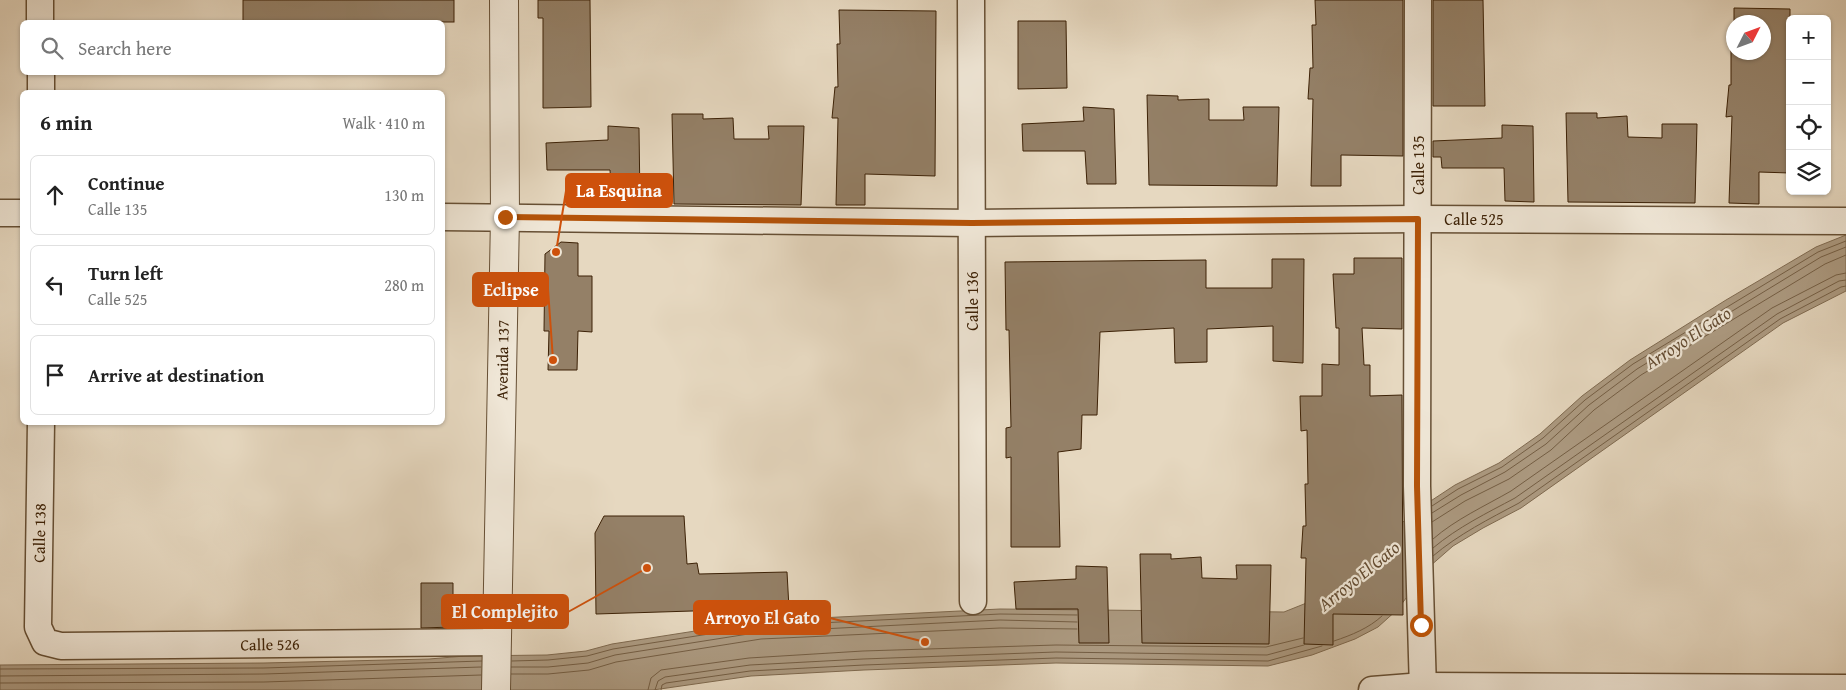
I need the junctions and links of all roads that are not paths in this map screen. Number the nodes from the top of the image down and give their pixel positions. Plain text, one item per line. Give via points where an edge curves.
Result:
1 (40, 0) edge
2 (504, 0) edge
3 (971, 0) edge
4 (1418, 0) edge
5 (40, 20) edge
6 (41, 75) edge
7 (41, 90) edge
8 (0, 212) edge
9 (20, 213) edge
10 (445, 217) edge
11 (505, 217) junction
12 (1418, 219) junction
13 (1846, 222) edge
14 (972, 223) junction
15 (40, 425) edge
16 (973, 601) dead end
17 (45, 642) joint
18 (496, 642) junction
19 (1422, 688) edge
20 (1846, 688) edge
21 (496, 690) edge
22 (1372, 690) edge

1 - 5 street
2 - 11 street, Avenida 137
3 - 14 street, Calle 136
4 - 12 street, Calle 135
6 - 7 street
8 - 9 street
10 - 11 street, Calle 525
11 - 14 street, Calle 525
11 - 18 street, Avenida 137
12 - 13 street, Calle 525
12 - 14 street, Calle 525
12 - 19 street, Calle 135 via 1417,486
14 - 16 street, Calle 136
15 - 17 street, Calle 138 via 38,627
17 - 18 street, Calle 526 via 61,646
18 - 21 street, Avenida 137
19 - 20 street
19 - 22 street

